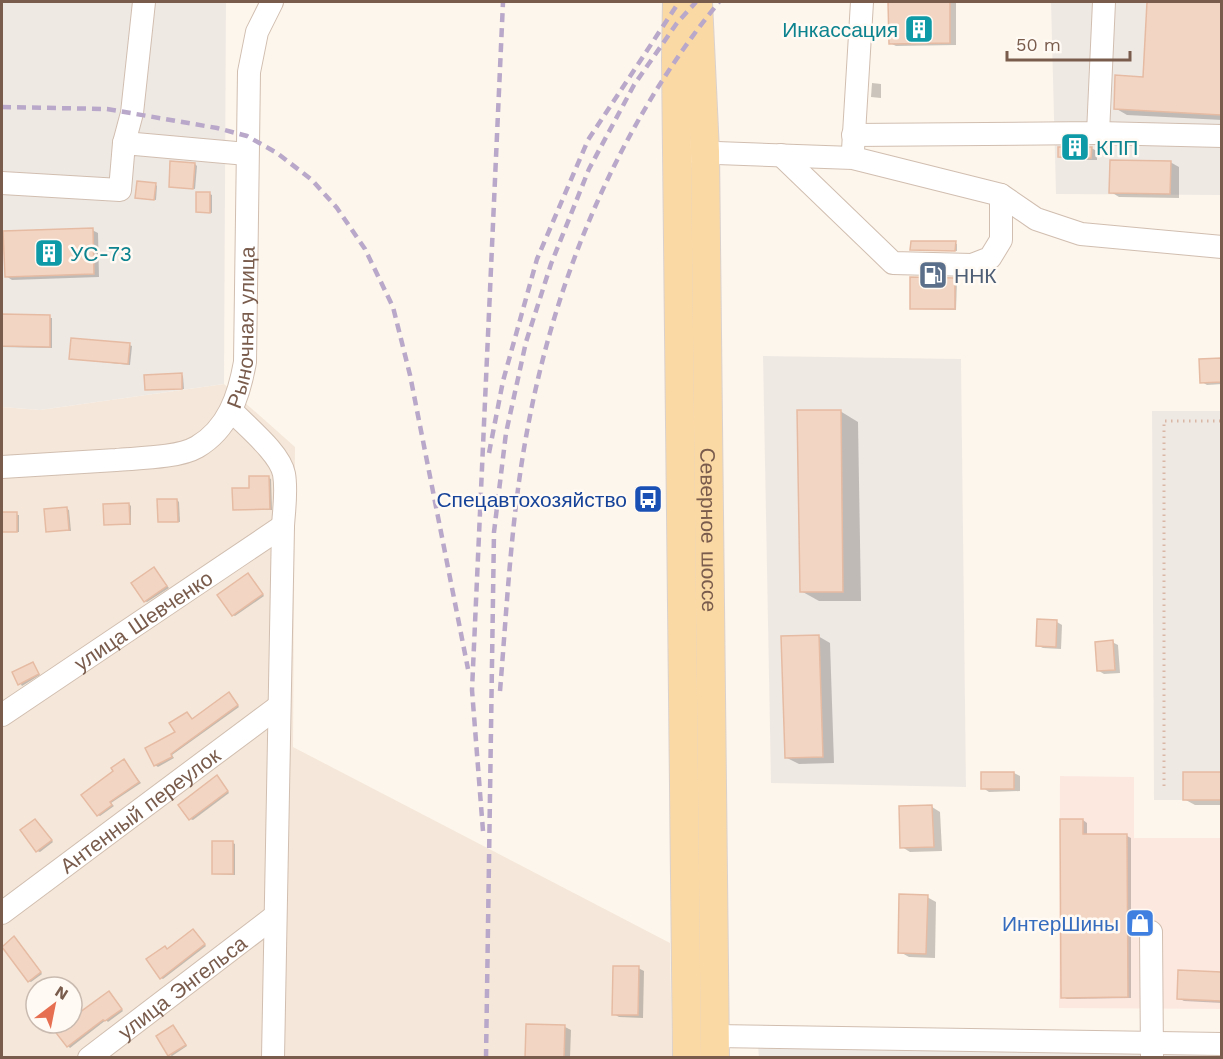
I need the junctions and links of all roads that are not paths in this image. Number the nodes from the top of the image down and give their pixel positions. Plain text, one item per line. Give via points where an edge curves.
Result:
1 (144, 2) edge
2 (272, 2) edge
3 (678, 2) edge
4 (698, 2) edge
5 (862, 2) edge
6 (1104, 2) edge
7 (1098, 133) junction
8 (853, 135) junction
9 (1221, 136) edge
10 (124, 143) junction
11 (691, 152) junction
12 (247, 154) junction
13 (781, 155) junction
14 (852, 158) junction
15 (2, 183) edge
16 (1001, 195) junction
17 (1221, 247) edge
18 (231, 410) junction
19 (2, 467) edge
20 (283, 526) junction
21 (279, 706) junction
22 (2, 715) edge
23 (2, 913) edge
24 (275, 916) junction
25 (1151, 933) dead end
26 (1221, 1044) edge
27 (687, 1047) edge
28 (715, 1047) edge
29 (1152, 1050) edge
30 (89, 1058) edge
31 (273, 1058) edge

1 - 10 street via 132,113
2 - 12 street, Рыночная улица via 257,32 249,72
3 - 11 main road, Северное шоссе
4 - 11 main road, Северное шоссе
5 - 8 street
6 - 7 street
7 - 8 street
7 - 9 street
8 - 14 street
10 - 12 street
10 - 15 street via 120,190
11 - 13 street
11 - 27 main road, Северное шоссе
11 - 28 main road, Северное шоссе
12 - 18 street, Рыночная улица via 245,362 241,389
13 - 14 street
13 - 16 street via 893,263 972,265 990,258 1001,240
14 - 16 street
16 - 17 street via 1036,219 1081,234
18 - 19 street, Рыночная улица via 219,429 196,448 164,456
18 - 20 street via 270,450 284,472
20 - 21 street
20 - 22 street, улица Шевченко
21 - 23 street, Антенный переулок
21 - 24 street
24 - 30 street, улица Энгельса
24 - 31 street
25 - 29 street
26 - 29 street
27 - 28 main road
28 - 29 street

